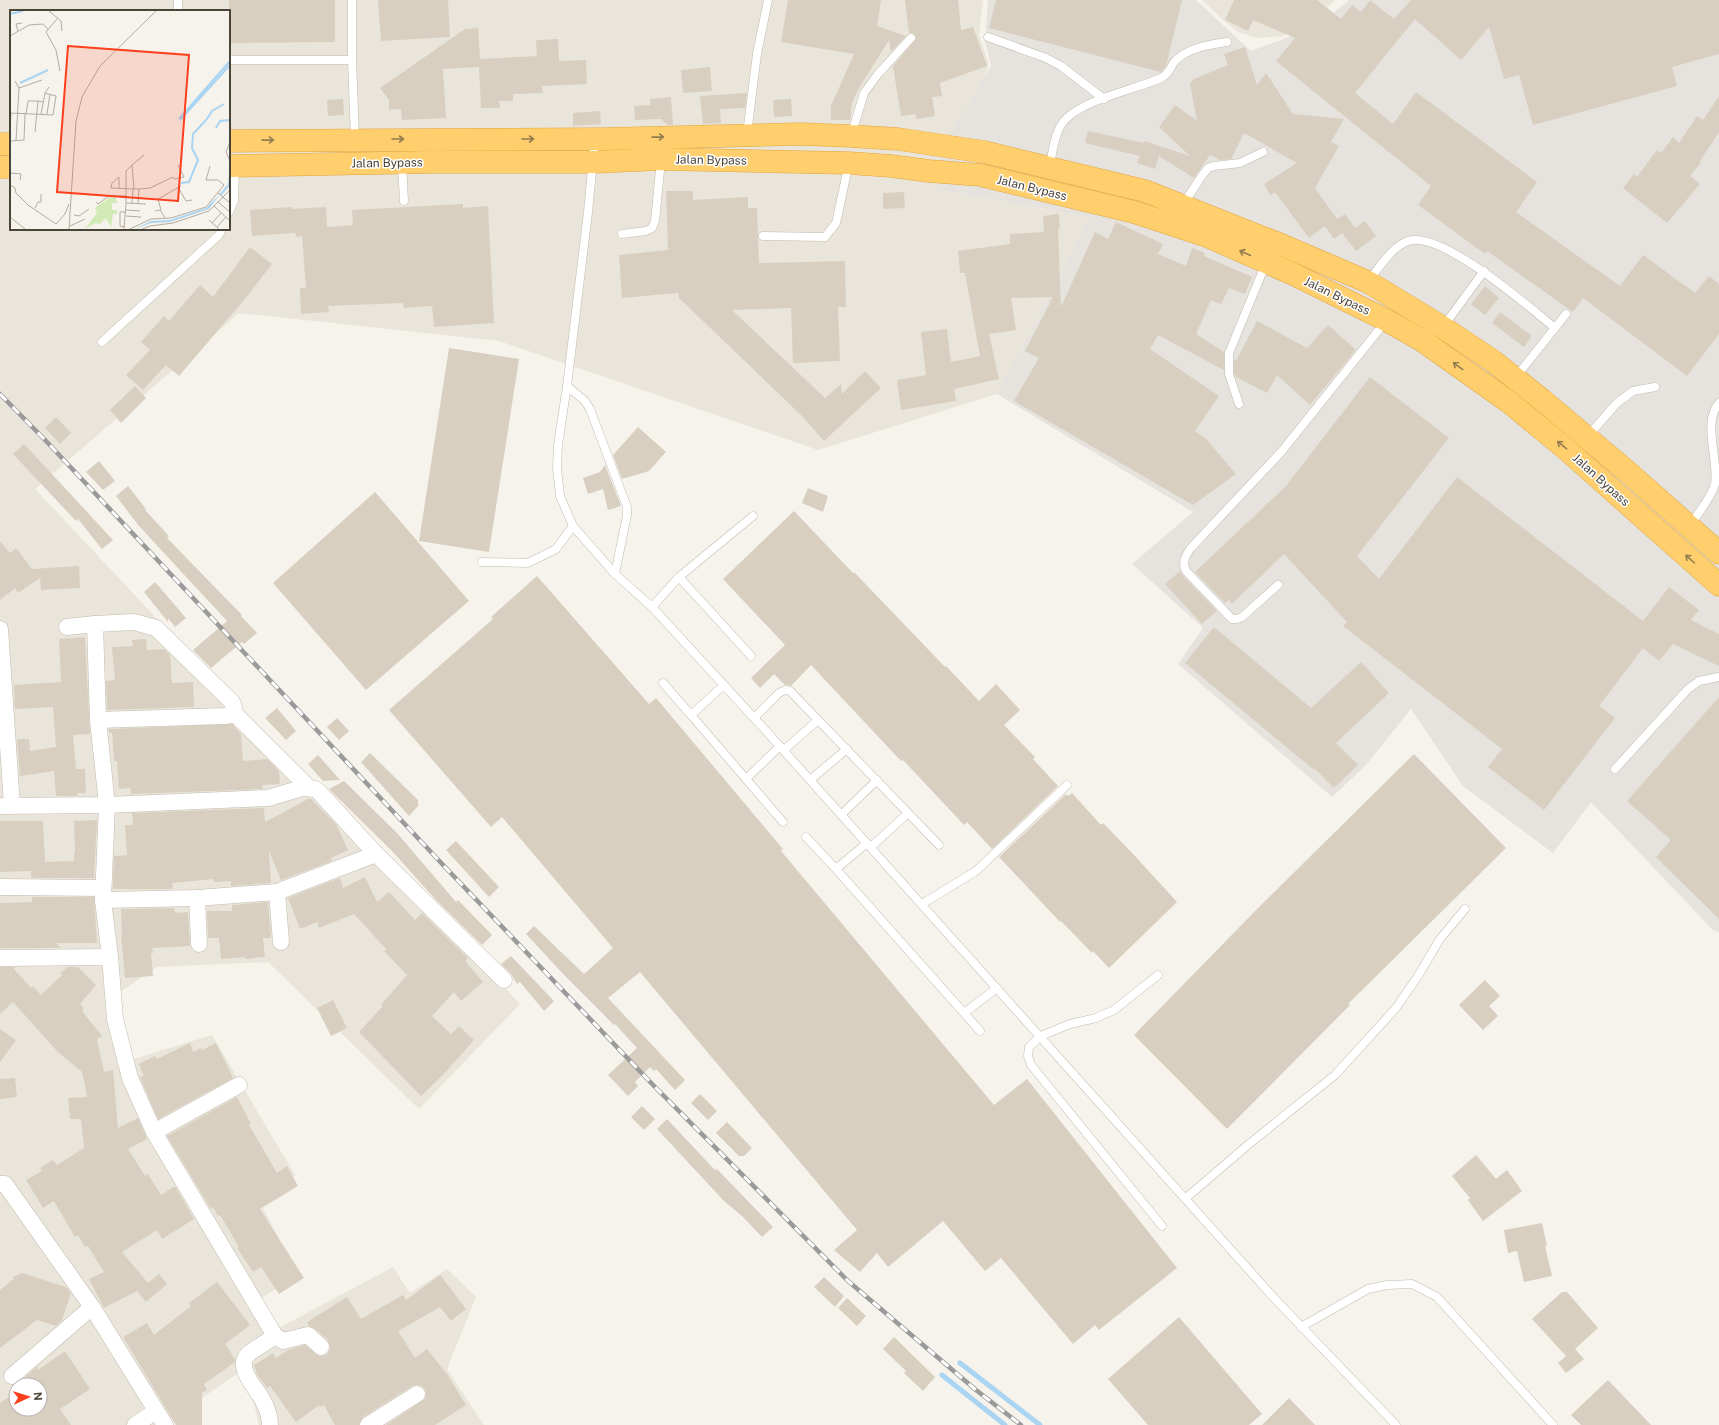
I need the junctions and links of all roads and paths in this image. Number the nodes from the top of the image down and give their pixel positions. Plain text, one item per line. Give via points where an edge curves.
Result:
1 (352, 0) edge
2 (768, 0) edge
3 (988, 37) dead end
4 (911, 38) dead end
5 (1227, 42) dead end
6 (230, 60) edge
7 (352, 60) junction
8 (1104, 99) junction
9 (747, 135) junction
10 (850, 136) junction
11 (355, 139) junction
12 (595, 139) junction
13 (230, 141) edge
14 (1263, 152) dead end
15 (661, 159) junction
16 (594, 162) junction
17 (849, 162) junction
18 (402, 163) junction
19 (232, 166) edge
20 (1049, 168) junction
21 (404, 201) dead end
22 (1182, 206) junction
23 (230, 210) edge
24 (222, 230) edge
25 (622, 234) dead end
26 (763, 236) dead end
27 (1266, 262) junction
28 (1484, 271) junction
29 (1368, 282) junction
30 (1566, 314) dead end
31 (1386, 320) junction
32 (1442, 327) junction
33 (1555, 328) junction
34 (102, 342) dead end
35 (1515, 378) junction
36 (567, 386) junction
37 (1655, 387) dead end
38 (1719, 403) edge
39 (1239, 404) dead end
40 (1587, 437) junction
41 (753, 516) dead end
42 (572, 526) junction
43 (1689, 526) junction
44 (1719, 553) edge
45 (482, 562) dead end
46 (614, 574) junction
47 (679, 577) junction
48 (1278, 585) dead end
49 (1719, 585) edge
50 (652, 607) junction
51 (95, 624) junction
52 (67, 627) dead end
53 (0, 629) edge
54 (751, 656) dead end
55 (1719, 677) edge
56 (663, 683) dead end
57 (724, 685) junction
58 (233, 712) junction
59 (690, 715) junction
60 (754, 718) junction
61 (98, 720) junction
62 (818, 720) junction
63 (782, 748) junction
64 (847, 749) junction
65 (1615, 769) dead end
66 (746, 779) junction
67 (810, 780) junction
68 (877, 780) junction
69 (1067, 785) dead end
70 (309, 788) junction
71 (107, 804) junction
72 (6, 805) edge
73 (908, 813) junction
74 (842, 814) junction
75 (783, 822) dead end
76 (806, 837) dead end
77 (869, 845) junction
78 (939, 845) dead end
79 (376, 854) junction
80 (836, 869) junction
81 (0, 887) edge
82 (277, 892) junction
83 (103, 894) junction
84 (197, 898) junction
85 (922, 904) junction
86 (1465, 909) dead end
87 (281, 942) dead end
88 (199, 944) dead end
89 (110, 957) junction
90 (0, 958) edge
91 (1158, 975) dead end
92 (504, 980) dead end
93 (997, 988) junction
94 (964, 1013) junction
95 (980, 1031) dead end
96 (1041, 1036) junction
97 (239, 1085) dead end
98 (154, 1132) junction
99 (0, 1184) edge
100 (1186, 1198) junction
101 (1162, 1226) dead end
102 (92, 1307) junction
103 (1301, 1327) junction
104 (274, 1336) junction
105 (321, 1347) dead end
106 (12, 1376) dead end
107 (417, 1394) dead end
108 (156, 1411) junction
109 (135, 1425) edge
110 (165, 1425) edge
111 (270, 1425) edge
112 (368, 1425) edge
113 (1396, 1425) edge
114 (1553, 1425) edge

1 - 7 lane
2 - 9 lane via 757,54
3 - 8 lane via 1061,66
4 - 10 lane via 864,93
5 - 8 lane via 1194,48 1175,61 1166,75
6 - 7 lane
7 - 11 lane
8 - 20 lane via 1080,109 1064,121 1057,135
9 - 10 highway, Jalan Bypass
12 -> 9 highway, Jalan Bypass
10 - 20 highway, Jalan Bypass via 984,152
11 -> 12 highway, Jalan Bypass
13 -> 11 highway, Jalan Bypass
12 - 16 lane
14 - 22 lane via 1240,163 1208,168
15 - 16 highway, Jalan Bypass
15 - 17 highway, Jalan Bypass
15 - 25 lane via 655,221 652,228
16 - 18 highway, Jalan Bypass
16 - 36 lane
17 - 26 lane via 836,223 825,237
27 -> 17 highway, Jalan Bypass via 1207,236 1134,212 980,175
18 - 19 highway, Jalan Bypass
18 - 21 lane
19 - 23 lane via 234,201
20 - 22 highway, Jalan Bypass via 1145,190
22 - 29 highway, Jalan Bypass
24 - 34 lane
27 - 31 highway, Jalan Bypass
27 - 39 lane via 1229,353 1229,374
28 - 29 lane via 1433,242 1409,240 1397,246
28 - 32 lane
28 - 33 lane
29 - 32 highway, Jalan Bypass
30 - 33 lane
31 - 48 lane via 1282,452 1184,558 1186,571 1232,619 1242,617
49 -> 31 highway, Jalan Bypass via 1566,449 1509,402 1437,350
32 - 35 highway, Jalan Bypass
33 - 35 lane
35 - 40 highway, Jalan Bypass
36 - 42 lane via 557,468 560,496
36 - 46 lane via 585,401 590,409 627,507
37 - 40 lane via 1633,391 1617,403
38 - 43 lane via 1715,408 1712,422 1715,484
40 - 43 highway, Jalan Bypass
41 - 47 lane
42 - 45 lane via 556,549 528,563
42 - 46 lane
43 - 44 highway, Jalan Bypass
46 - 50 lane
47 - 50 lane
47 - 54 lane
50 - 57 lane
51 - 52 street
51 - 58 street via 134,622 156,628 232,702
51 - 61 street
53 - 72 street
55 - 65 lane via 1700,681 1688,689
56 - 59 lane
57 - 59 lane
57 - 60 lane
58 - 61 street via 226,716
58 - 70 street
59 - 66 lane
60 - 62 lane via 785,690 790,691
60 - 63 lane
61 - 71 street
62 - 63 lane
62 - 64 lane
63 - 66 lane
63 - 67 lane
64 - 67 lane
64 - 68 lane
66 - 75 lane
67 - 74 lane
68 - 73 lane
68 - 74 lane
69 - 85 lane via 976,871
70 - 71 street via 268,798
70 - 79 street via 315,788
71 - 72 street
71 - 83 street
73 - 77 lane
73 - 78 lane
74 - 77 lane
76 - 80 lane
77 - 80 lane
77 - 85 lane
79 - 82 street
79 - 92 street
80 - 94 lane
81 - 83 street
82 - 84 street
82 - 87 street
83 - 84 street
83 - 89 street
84 - 88 street
85 - 93 lane
86 - 100 lane via 1440,940 1396,1008 1335,1075
89 - 90 street
89 - 98 street via 115,1019 130,1078
91 - 96 lane via 1114,1010
93 - 94 lane
93 - 96 lane
94 - 95 lane
96 - 100 lane
96 - 101 lane via 1029,1047 1031,1066
97 - 98 street
98 - 104 street
99 - 102 street via 5,1184
100 - 103 lane
102 - 106 street
102 - 108 street
103 - 113 lane
103 - 114 lane via 1368,1289 1412,1284 1436,1297
104 - 105 street via 283,1341 308,1335
104 - 111 street via 248,1354 245,1361 248,1379 264,1402
107 - 112 street
108 - 109 street
108 - 110 street

